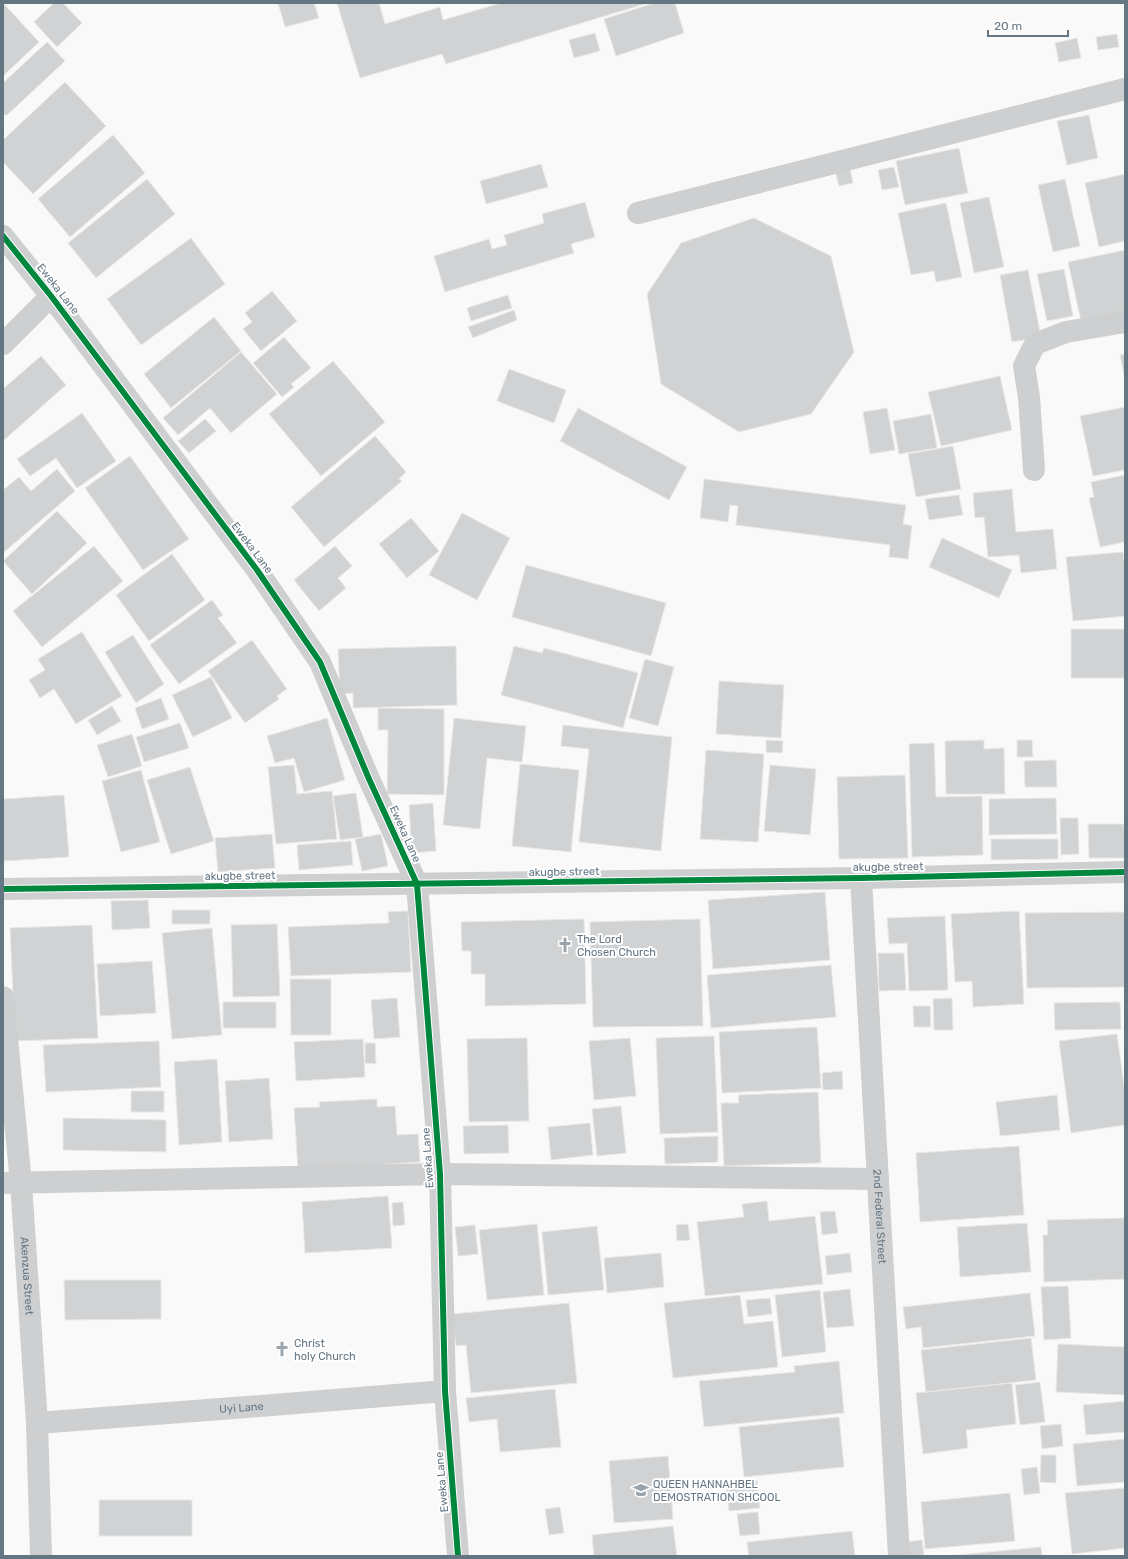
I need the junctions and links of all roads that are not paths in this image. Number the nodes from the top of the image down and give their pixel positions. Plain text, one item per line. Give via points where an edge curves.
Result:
1 (1125, 89) edge
2 (638, 213) dead end
3 (3, 236) edge
4 (51, 296) junction
5 (1125, 322) edge
6 (3, 344) edge
7 (1034, 470) dead end
8 (1125, 872) edge
9 (862, 878) junction
10 (417, 884) junction
11 (3, 889) edge
12 (3, 997) edge
13 (440, 1174) junction
14 (878, 1179) junction
15 (12, 1183) edge
16 (445, 1391) junction
17 (37, 1422) junction
18 (41, 1556) edge
19 (458, 1556) edge
20 (898, 1556) edge

1 - 2 street
3 - 4 street, Eweka Lane
4 - 6 street
4 - 10 street, Eweka Lane via 257,570 320,662
5 - 7 street via 1066,332 1035,344 1024,366 1029,397
8 - 9 street, akugbe street
9 - 10 street, akugbe street
9 - 14 street, 2nd Federal Street
10 - 11 street, akugbe street
10 - 13 street, Eweka Lane
12 - 15 street, Akenzua Street
13 - 14 street
13 - 15 street
13 - 16 street, Eweka Lane
14 - 20 street, 2nd Federal Street
15 - 17 street, Akenzua Street
16 - 17 street, Uyi Lane
16 - 19 street, Eweka Lane
17 - 18 street, Akenzua Street

